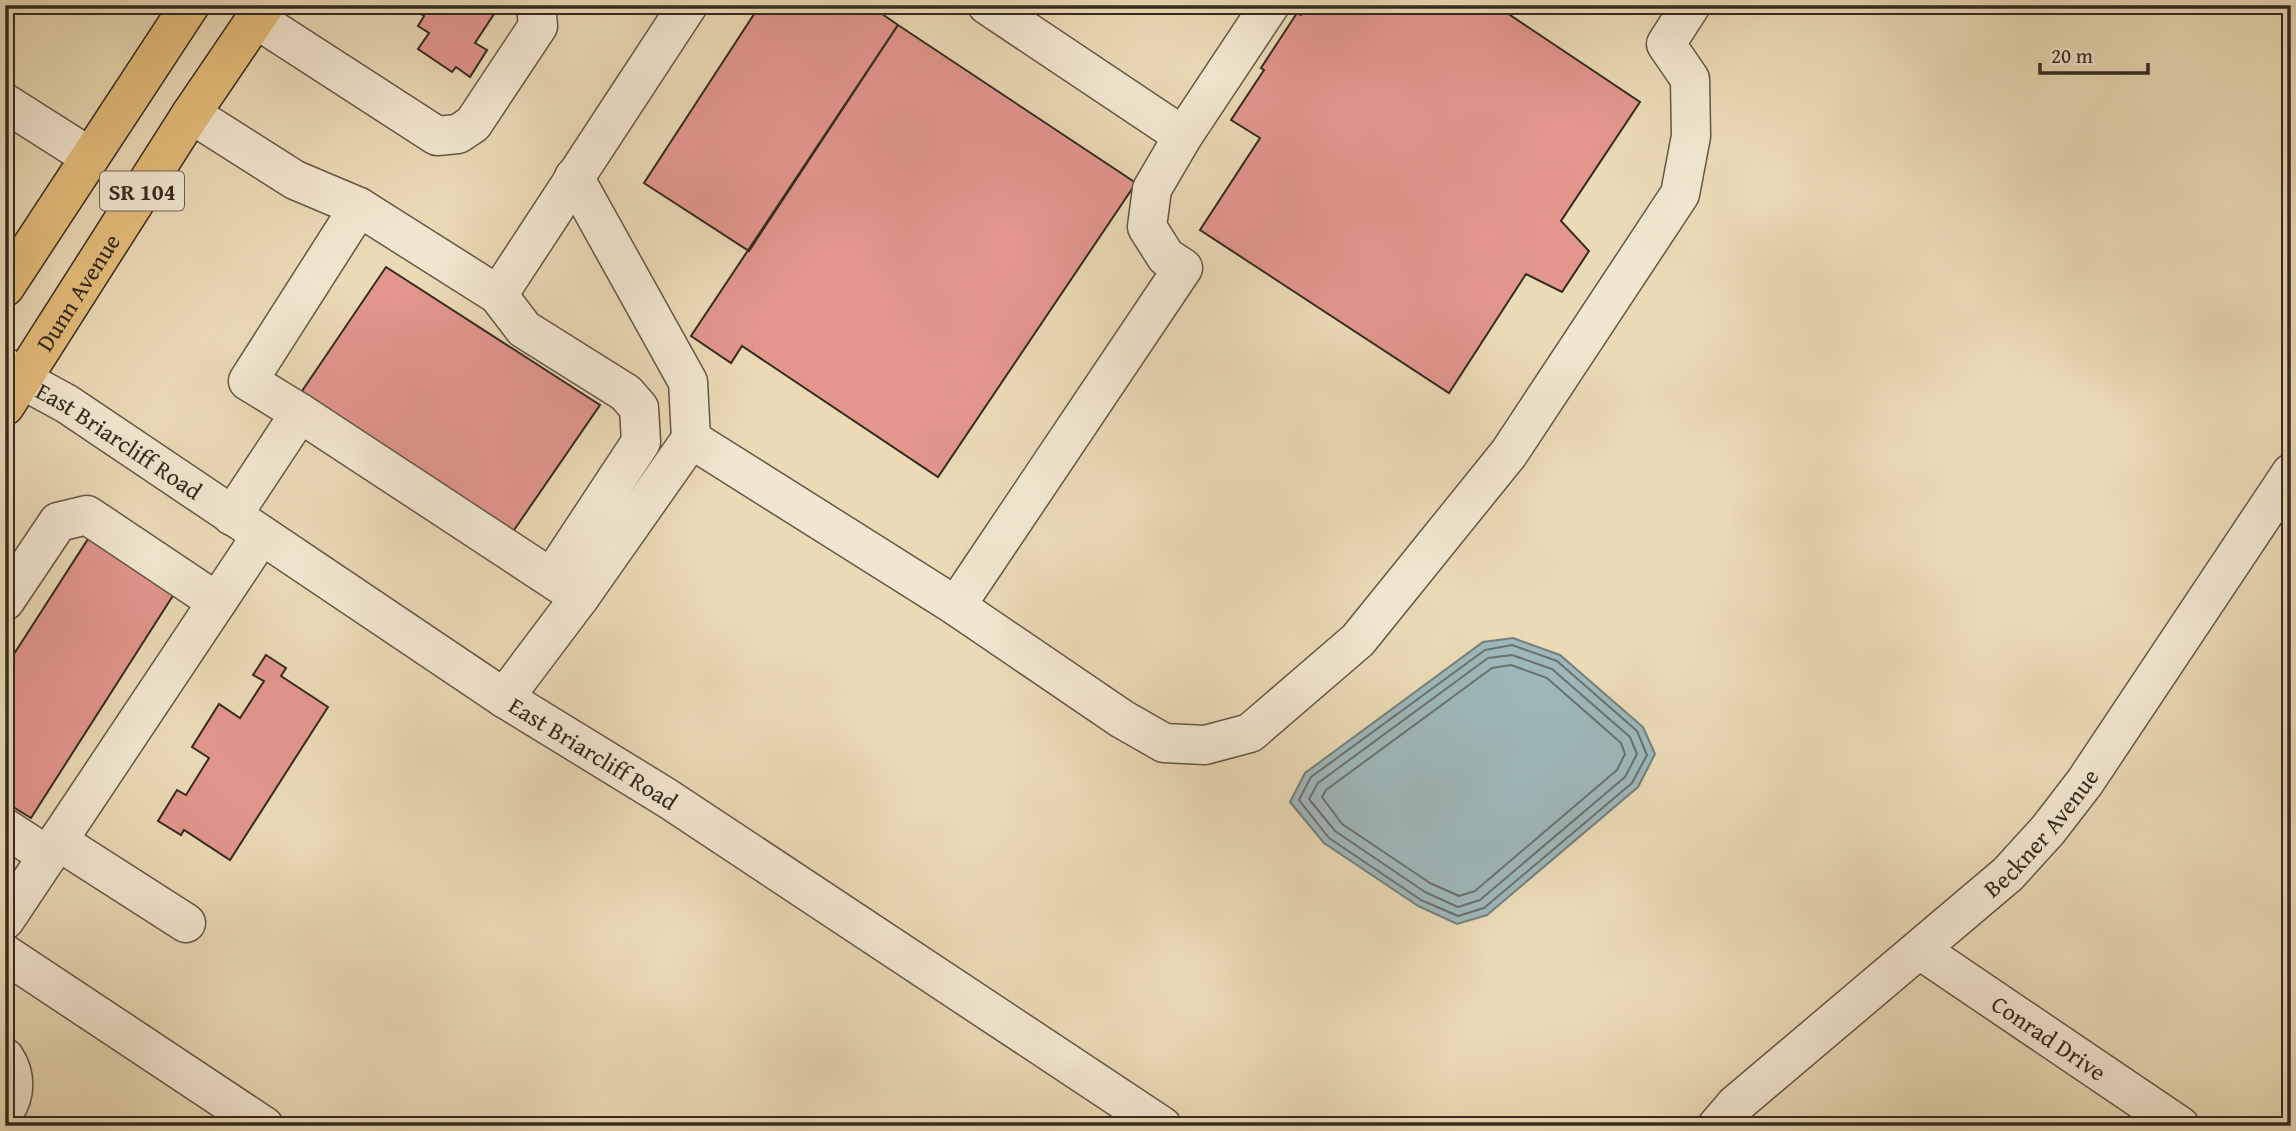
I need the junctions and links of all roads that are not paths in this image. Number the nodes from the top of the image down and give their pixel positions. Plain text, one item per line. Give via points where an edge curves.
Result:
1 (190, 5) edge
2 (536, 5) edge
3 (688, 5) edge
4 (986, 5) edge
5 (1270, 5) edge
6 (1691, 5) edge
7 (260, 12) edge
8 (5, 103) edge
9 (191, 114) junction
10 (1183, 136) junction
11 (90, 157) junction
12 (574, 177) junction
13 (359, 207) junction
14 (5, 287) edge
15 (498, 295) junction
16 (11, 384) edge
17 (300, 413) junction
18 (691, 439) junction
19 (2291, 473) edge
20 (247, 526) junction
21 (566, 587) junction
22 (7, 588) edge
23 (217, 602) junction
24 (956, 606) junction
25 (504, 698) junction
26 (5, 828) edge
27 (53, 848) junction
28 (5, 920) edge
29 (187, 923) dead end
30 (1920, 950) junction
31 (5, 954) edge
32 (5, 1058) edge
33 (5, 1111) edge
34 (1122, 1115) edge
35 (264, 1126) edge
36 (1162, 1126) edge
37 (1717, 1126) edge
38 (2179, 1126) edge

1 - 11 main road, SR 104
2 - 7 street via 538,26 473,124 458,134 438,136
3 - 12 street
4 - 10 street
5 - 10 street
6 - 24 street via 1667,44 1690,79 1691,136 1680,194 1509,453 1358,640 1250,733 1205,745 1164,743
7 - 9 main road, Dunn Avenue / SR 104
8 - 11 street
9 - 13 street via 295,180
9 - 16 main road, Dunn Avenue / SR 104
10 - 24 street via 1152,189 1147,227 1166,257 1182,268
11 - 14 main road, SR 104
12 - 15 street
12 - 18 street via 688,382
13 - 15 street
13 - 17 street via 248,381
15 - 21 street via 524,329 625,393 639,408 640,442
16 - 20 street, East Briarcliff Road via 67,404
17 - 20 street
17 - 21 street
18 - 21 street
18 - 24 street
19 - 30 street, Beckner Avenue via 2085,782 2048,830 2008,874
20 - 23 street
20 - 25 street, East Briarcliff Road
21 - 25 street
22 - 23 street via 58,522 87,515
23 - 27 street
25 - 34 street, East Briarcliff Road via 667,798
26 - 27 street
27 - 28 street
27 - 29 street
30 - 37 street, Beckner Avenue via 1735,1105
30 - 38 street, Conrad Drive
31 - 35 street
32 - 33 street via 13,1070 13,1100
34 - 36 street, East Briarcliff Road

